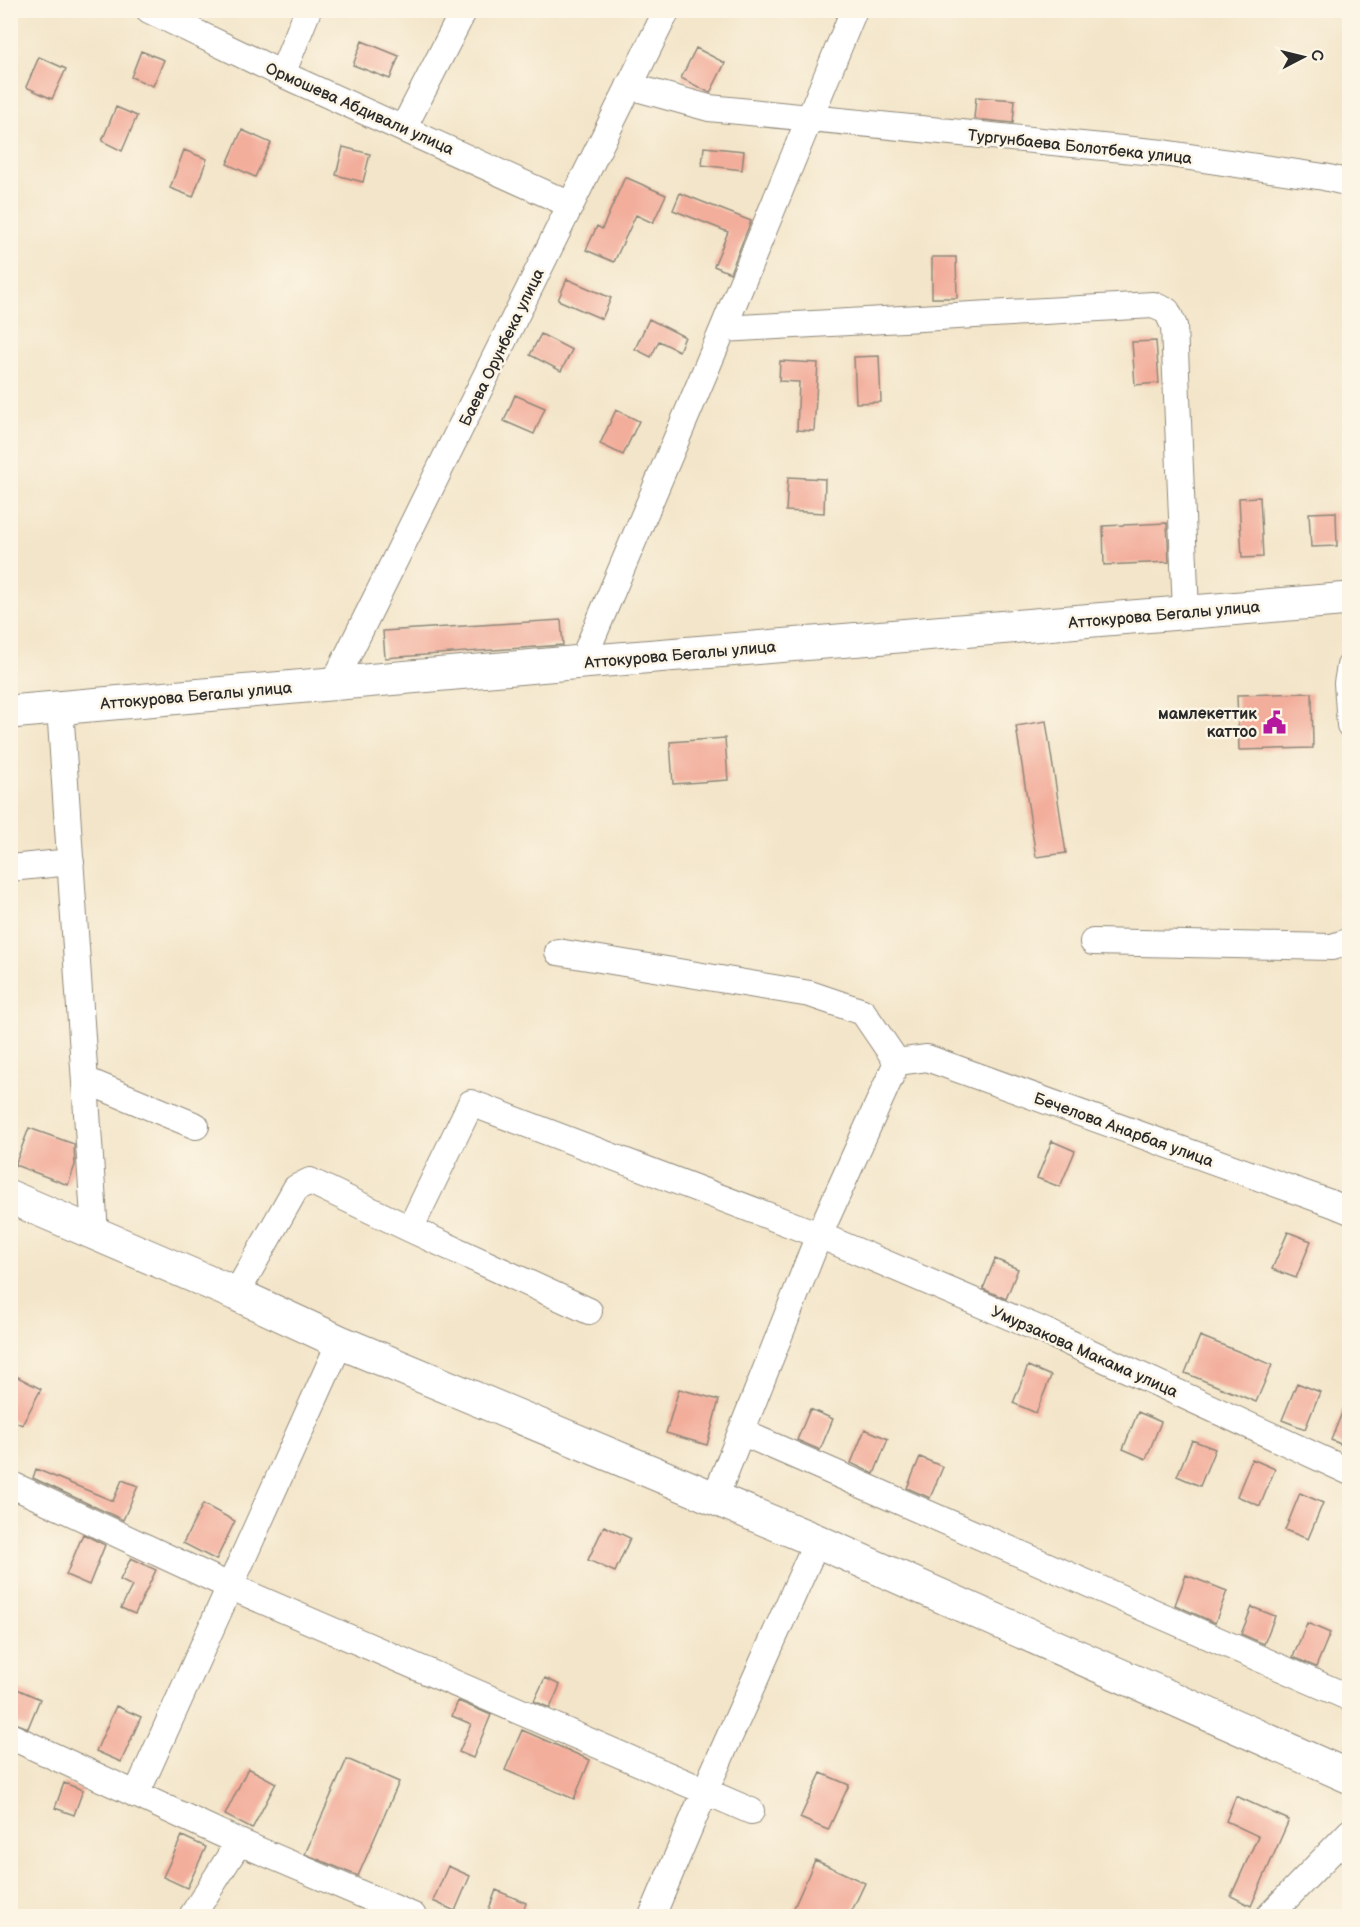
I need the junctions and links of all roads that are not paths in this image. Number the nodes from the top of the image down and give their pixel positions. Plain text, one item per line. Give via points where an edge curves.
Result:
1 (149, 10) edge
2 (308, 10) edge
3 (464, 10) edge
4 (666, 10) edge
5 (854, 10) edge
6 (282, 74) junction
7 (629, 86) junction
8 (809, 117) junction
9 (404, 128) junction
10 (1350, 183) edge
11 (571, 205) junction
12 (723, 329) junction
13 (1350, 599) edge
14 (1186, 612) junction
15 (582, 662) junction
16 (1350, 666) edge
17 (334, 683) junction
18 (60, 707) junction
19 (10, 712) edge
20 (1350, 725) edge
21 (71, 862) junction
22 (10, 868) edge
23 (1350, 941) edge
24 (1093, 942) dead end
25 (558, 952) dead end
26 (897, 1062) junction
27 (85, 1080) junction
28 (196, 1126) dead end
29 (10, 1197) edge
30 (1350, 1211) edge
31 (410, 1229) junction
32 (95, 1233) junction
33 (819, 1234) junction
34 (236, 1294) junction
35 (589, 1311) dead end
36 (339, 1342) junction
37 (741, 1432) junction
38 (1350, 1472) edge
39 (10, 1484) edge
40 (715, 1498) junction
41 (817, 1541) junction
42 (229, 1586) junction
43 (1350, 1698) edge
44 (10, 1736) edge
45 (1350, 1777) edge
46 (705, 1791) junction
47 (136, 1796) junction
48 (750, 1811) dead end
49 (1350, 1832) edge
50 (239, 1842) junction
51 (192, 1917) edge
52 (413, 1917) edge
53 (652, 1917) edge
54 (1269, 1917) edge

1 - 6 street, Ормошева Абдивали улица
2 - 6 street
3 - 9 street
4 - 7 street, Баева Орунбека улица
5 - 8 street
6 - 9 street, Ормошева Абдивали улица
7 - 8 street, Тургунбаева Болотбека улица via 709,108
7 - 11 street, Баева Орунбека улица
8 - 10 street, Тургунбаева Болотбека улица via 1163,153
8 - 12 street
9 - 11 street, Ормошева Абдивали улица
11 - 17 street, Баева Орунбека улица
12 - 14 street via 1153,305 1167,311 1174,326
12 - 15 street
13 - 14 main road, Аттокурова Бегалы улица
14 - 15 main road, Аттокурова Бегалы улица
15 - 17 main road, Аттокурова Бегалы улица
16 - 20 street
17 - 18 main road, Аттокурова Бегалы улица
18 - 19 main road, Аттокурова Бегалы улица
18 - 21 street
21 - 22 street
21 - 27 street
23 - 24 street via 1332,947
25 - 26 street via 810,994 863,1012
26 - 30 street, Бечелова Анарбая улица via 927,1058
26 - 33 street
27 - 28 street
27 - 32 street
29 - 32 main road
31 - 33 street, Умурзакова Макама улица via 471,1103
31 - 34 street via 310,1180 296,1188
31 - 35 street
32 - 34 main road
33 - 37 street
33 - 38 street, Умурзакова Макама улица via 1046,1332
34 - 36 main road
36 - 40 main road
36 - 42 street
37 - 40 street
37 - 43 street
39 - 42 street
40 - 41 main road
41 - 45 main road
41 - 46 street
42 - 46 street
42 - 47 street
44 - 47 street
46 - 48 street
46 - 53 street
47 - 50 street
49 - 54 street
50 - 51 street
50 - 52 street

